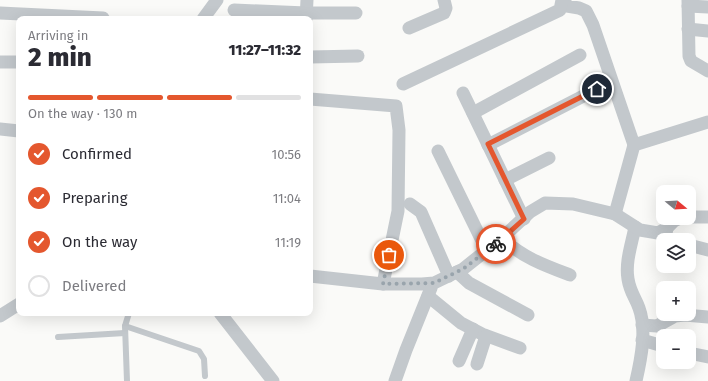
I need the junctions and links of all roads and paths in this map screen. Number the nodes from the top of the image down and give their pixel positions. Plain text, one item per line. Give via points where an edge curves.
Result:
1 (217, 0) edge
2 (307, 0) edge
3 (444, 0) edge
4 (563, 0) edge
5 (688, 3) edge
6 (708, 8) edge
7 (234, 10) dead end
8 (0, 13) edge
9 (356, 13) dead end
10 (62, 16) edge
11 (205, 16) edge
12 (306, 16) edge
13 (409, 28) dead end
14 (688, 29) junction
15 (708, 31) edge
16 (580, 55) dead end
17 (358, 56) dead end
18 (313, 57) edge
19 (0, 62) edge
20 (16, 62) edge
21 (708, 71) edge
22 (404, 84) dead end
23 (597, 89) dead end
24 (463, 93) dead end
25 (313, 99) edge
26 (473, 113) junction
27 (708, 122) edge
28 (0, 129) edge
29 (16, 130) edge
30 (488, 144) junction
31 (634, 145) junction
32 (438, 151) dead end
33 (549, 158) dead end
34 (505, 180) junction
35 (410, 204) dead end
36 (615, 214) junction
37 (696, 217) edge
38 (708, 217) edge
39 (524, 219) junction
40 (635, 227) junction
41 (658, 233) edge
42 (502, 238) junction
43 (696, 247) edge
44 (708, 250) edge
45 (487, 251) junction
46 (453, 274) junction
47 (570, 275) dead end
48 (313, 276) edge
49 (434, 283) junction
50 (383, 284) junction
51 (428, 296) junction
52 (16, 306) edge
53 (528, 315) dead end
54 (0, 316) edge
55 (128, 316) edge
56 (222, 316) edge
57 (708, 317) edge
58 (642, 325) junction
59 (125, 326) junction
60 (473, 329) junction
61 (125, 333) junction
62 (486, 336) junction
63 (58, 337) dead end
64 (642, 340) junction
65 (656, 344) edge
66 (520, 348) dead end
67 (696, 354) edge
68 (708, 357) edge
69 (459, 361) dead end
70 (477, 364) dead end
71 (205, 376) dead end
72 (127, 381) edge
73 (272, 381) edge
74 (395, 381) edge
75 (636, 381) edge

1 - 11 street
2 - 12 street
3 - 13 street via 444,12
4 - 22 street via 560,10
4 - 31 street via 567,6 586,11 593,25
5 - 6 street
5 - 14 street
7 - 12 street
8 - 10 street
9 - 12 street
14 - 15 street
14 - 21 street via 691,61
16 - 26 street
17 - 18 street
19 - 20 street
23 - 30 street
24 - 26 street
25 - 50 street via 396,106 399,130 398,211
26 - 30 street
27 - 31 street
28 - 29 street
30 - 34 street
31 - 36 street
32 - 45 street
33 - 34 street
34 - 39 street
35 - 46 street via 421,212
36 - 39 street via 572,204 545,203
36 - 40 street
37 - 38 street
39 - 42 street
40 - 41 street
40 - 58 street via 628,258 628,278
42 - 45 street
42 - 47 street via 513,249 541,264
43 - 44 street
45 - 46 street
46 - 49 street
46 - 53 street
48 - 50 street
49 - 50 street
49 - 51 street
51 - 60 street via 461,323
51 - 74 street
52 - 54 street
55 - 59 lane
56 - 73 street
57 - 58 street via 675,316 657,326
58 - 64 street
59 - 61 lane
59 - 71 lane via 199,351 204,359
60 - 62 street
60 - 69 street
61 - 63 lane
61 - 72 lane
62 - 66 street
62 - 70 street
64 - 65 street
64 - 75 street
67 - 68 street

